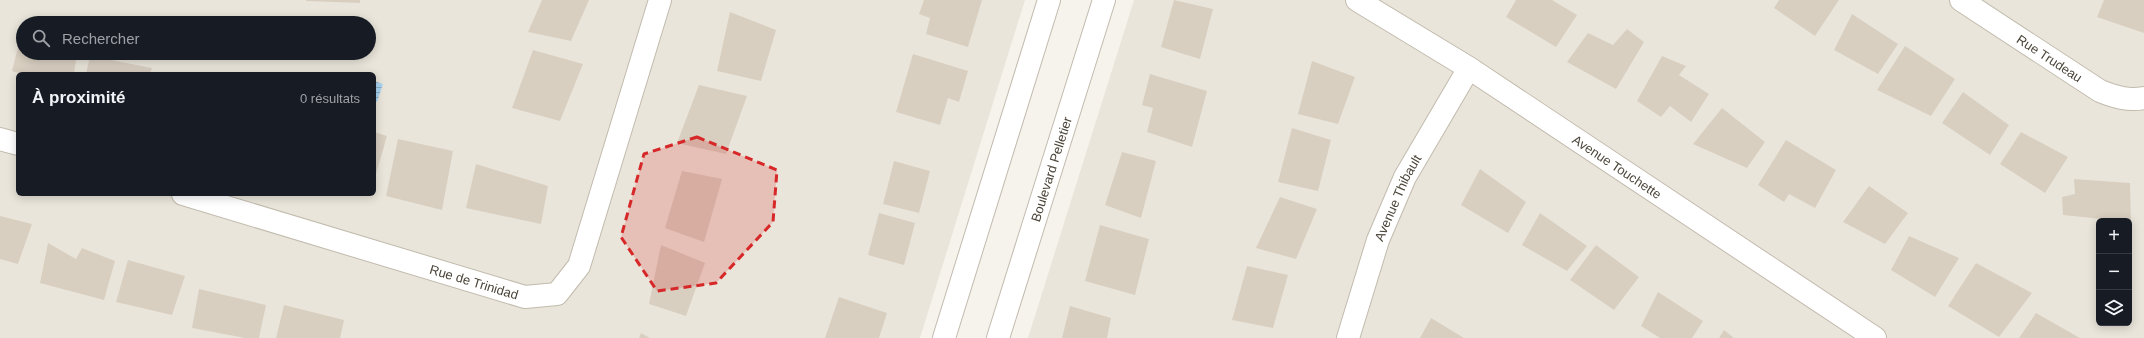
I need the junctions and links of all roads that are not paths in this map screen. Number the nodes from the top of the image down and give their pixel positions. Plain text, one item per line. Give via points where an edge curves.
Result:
1 (660, 0) edge
2 (1049, 0) edge
3 (1104, 0) edge
4 (1357, 0) edge
5 (1961, 0) edge
6 (1469, 68) junction
7 (2144, 98) edge
8 (0, 139) edge
9 (16, 143) edge
10 (190, 196) edge
11 (944, 338) edge
12 (998, 338) edge
13 (1348, 338) edge
14 (1875, 338) edge

1 - 10 street, Rue de Trinidad via 579,266 557,294 525,297
2 - 11 street
3 - 12 street, Boulevard Pelletier
4 - 6 street, Avenue Touchette
5 - 7 street, Rue Trudeau via 2100,91 2116,98
6 - 13 street, Avenue Thibault via 1405,177 1378,240
6 - 14 street, Avenue Touchette
8 - 9 street

